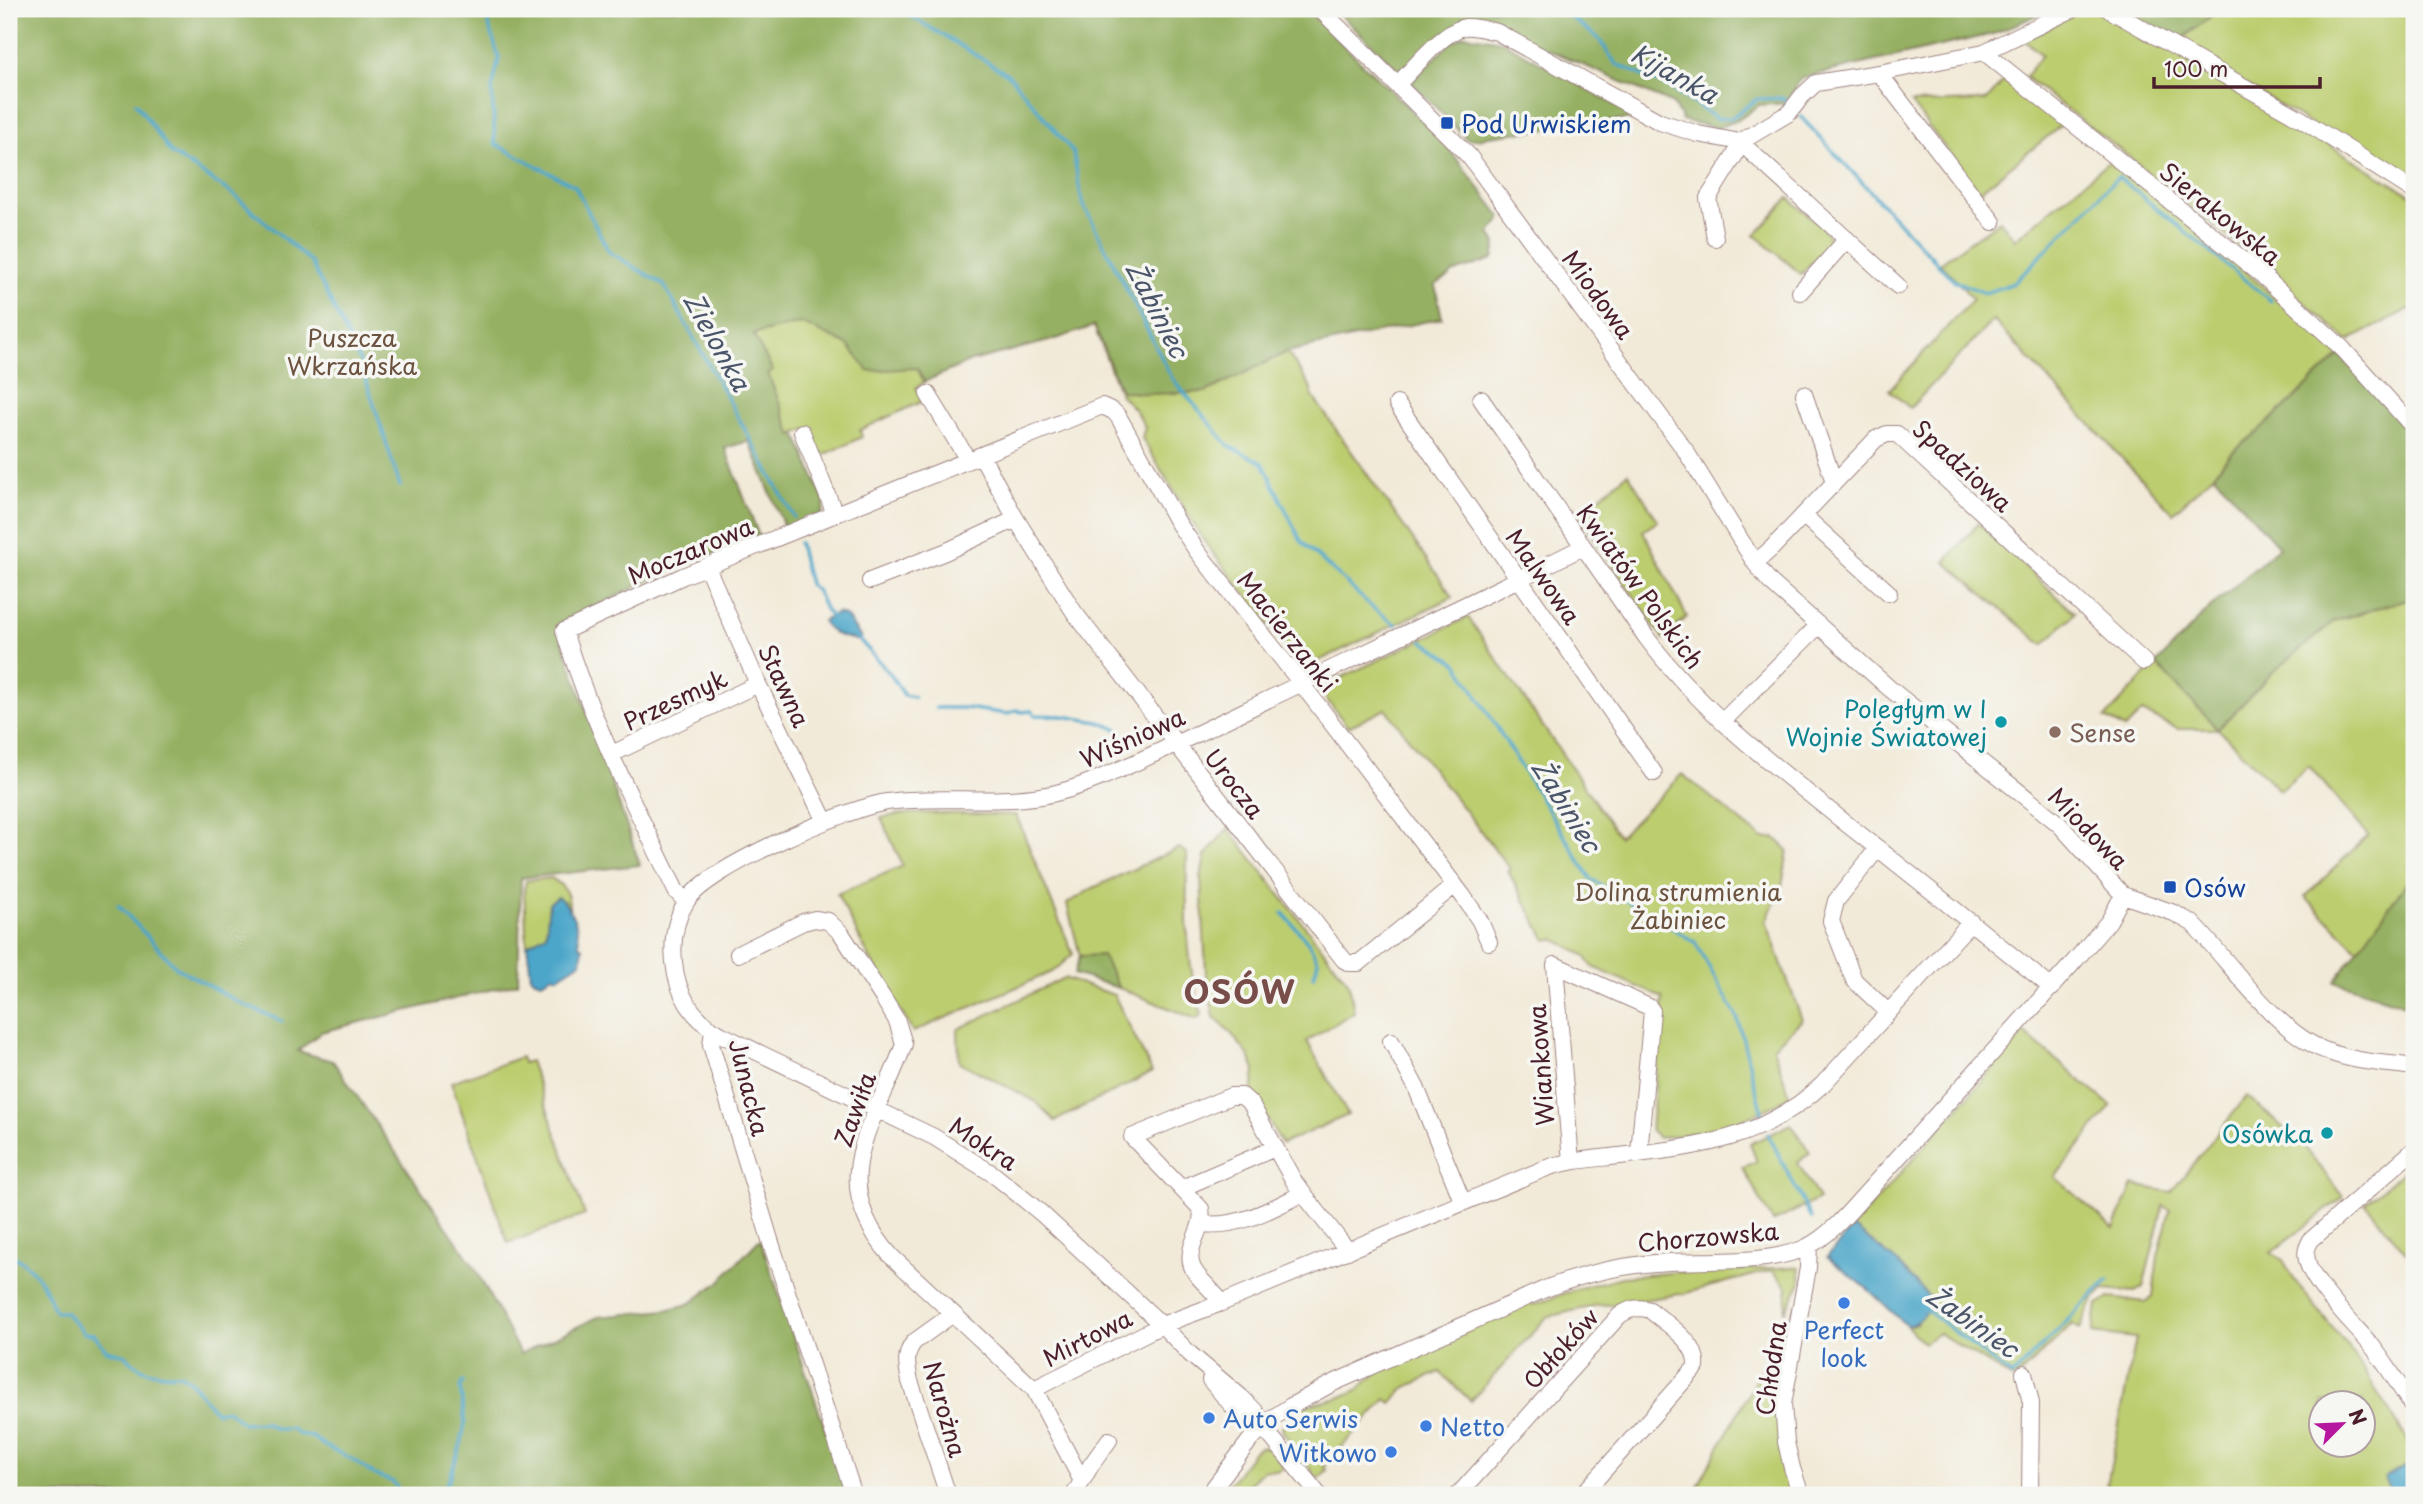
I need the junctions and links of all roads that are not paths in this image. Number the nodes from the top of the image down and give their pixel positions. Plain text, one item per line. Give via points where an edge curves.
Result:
1 (1320, 9) edge
2 (2073, 9) edge
3 (2108, 9) edge
4 (1984, 51) junction
5 (1879, 73) junction
6 (1398, 84) junction
7 (1740, 142) junction
8 (2414, 191) edge
9 (1993, 222) dead end
10 (1715, 238) dead end
11 (1847, 239) junction
12 (1898, 286) dead end
13 (1800, 292) dead end
14 (928, 394) dead end
15 (1804, 394) dead end
16 (1481, 399) dead end
17 (1397, 404) dead end
18 (1094, 407) joint
19 (2414, 428) edge
20 (802, 432) dead end
21 (975, 457) junction
22 (1834, 482) junction
23 (835, 514) junction
24 (1803, 515) junction
25 (1016, 519) junction
26 (1583, 547) junction
27 (1755, 563) junction
28 (707, 567) junction
29 (1519, 579) junction
30 (870, 581) dead end
31 (1888, 593) dead end
32 (1819, 625) junction
33 (2144, 662) dead end
34 (1301, 683) junction
35 (758, 684) junction
36 (1722, 722) junction
37 (1175, 743) junction
38 (612, 754) junction
39 (1654, 773) dead end
40 (825, 821) junction
41 (1878, 848) junction
42 (1455, 885) junction
43 (2123, 895) junction
44 (686, 902) junction
45 (1971, 922) junction
46 (1489, 942) dead end
47 (738, 954) dead end
48 (2052, 988) junction
49 (1888, 1012) junction
50 (713, 1031) junction
51 (1391, 1041) dead end
52 (2413, 1063) edge
53 (875, 1110) junction
54 (1275, 1148) junction
55 (2414, 1150) edge
56 (1639, 1153) junction
57 (1571, 1162) junction
58 (1182, 1188) junction
59 (1302, 1194) junction
60 (1463, 1203) junction
61 (1202, 1224) junction
62 (1809, 1246) junction
63 (1348, 1251) junction
64 (1221, 1303) junction
65 (953, 1314) junction
66 (1162, 1325) junction
67 (2024, 1373) dead end
68 (1034, 1389) junction
69 (2414, 1409) edge
70 (1262, 1427) junction
71 (1108, 1440) dead end
72 (1078, 1488) edge
73 (854, 1495) edge
74 (948, 1495) edge
75 (1208, 1495) edge
76 (1319, 1495) edge
77 (1458, 1495) edge
78 (1582, 1495) edge
79 (1801, 1495) edge
80 (2030, 1495) edge

1 - 6 street, Miodowa
2 - 4 street
3 - 8 street via 2301,119
4 - 5 street
4 - 19 street, Sierakowska via 2262,275 2343,349
5 - 7 street via 1816,83 1789,113
5 - 9 street
6 - 7 street via 1449,34 1463,27 1480,28 1497,32 1660,122
6 - 27 street, Miodowa via 1475,162 1685,450
7 - 10 street via 1708,198
7 - 11 street
11 - 12 street
11 - 13 street
14 - 21 street, Urocza
15 - 22 street
16 - 26 street, Kwiatów Polskich
17 - 29 street, Malwowa
18 - 21 street, Moczarowa
18 - 34 street, Macierzanki via 1107,407 1118,416 1187,537
20 - 23 street
21 - 23 street, Moczarowa
21 - 25 street, Urocza
22 - 24 street, Spadziowa
22 - 33 street, Spadziowa via 1876,439 1886,433 1897,434
23 - 28 street, Moczarowa
24 - 27 street, Spadziowa
24 - 31 street
25 - 30 street
25 - 37 street, Urocza via 1074,612
26 - 29 street, Wiśniowa
26 - 36 street, Kwiatów Polskich via 1658,652
27 - 32 street, Miodowa
28 - 35 street, Stawna
28 - 38 street, Moczarowa via 565,631
29 - 34 street, Wiśniowa
29 - 39 street, Malwowa
32 - 36 street
32 - 43 street, Miodowa via 2059,824
34 - 37 street, Wiśniowa
34 - 42 street, Macierzanki
35 - 38 street, Przesmyk
35 - 40 street, Stawna
36 - 41 street, Kwiatów Polskich
37 - 40 street, Wiśniowa via 1104,776 1051,794 1015,799 904,800
37 - 42 street, Urocza via 1344,960 1353,964 1365,958
38 - 44 street via 676,891
40 - 44 street, Wiśniowa via 715,875
41 - 45 street, Kwiatów Polskich
41 - 49 street via 1836,901 1831,921 1854,980
42 - 46 street, Macierzanki
43 - 48 street, Chorzowska via 2109,921
43 - 52 street, Miodowa via 2192,923 2302,1039 2336,1055
44 - 50 street, Junacka via 674,939 676,974 690,1008
45 - 48 street, Kwiatów Polskich
45 - 49 street, Mirtowa
47 - 53 street, Zawiła via 809,920 835,925 890,1010 904,1044
48 - 62 street, Chorzowska via 1859,1201
49 - 56 street, Mirtowa via 1823,1084 1782,1115 1720,1141
50 - 53 street, Mokra
50 - 73 street, Junacka via 711,1045 736,1132
51 - 60 street via 1416,1087
53 - 65 street, Zawiła via 858,1167 859,1196 866,1217 891,1256
53 - 66 street, Mokra via 944,1142 1006,1183
54 - 58 street
54 - 58 street via 1242,1096 1231,1096 1132,1137
54 - 59 street
55 - 69 street via 2306,1248 2312,1273 2371,1345
56 - 57 street, Mirtowa
56 - 57 street, Wiankowa via 1652,1011 1554,957
57 - 60 street, Mirtowa via 1544,1168
58 - 61 street via 1201,1209
59 - 61 street via 1236,1223
59 - 63 street
60 - 63 street, Mirtowa
61 - 64 street via 1191,1265
62 - 70 street, Chorzowska via 1766,1257 1631,1265 1570,1279 1314,1392
62 - 79 street, Chłodna via 1783,1404 1786,1442
63 - 64 street, Mirtowa
64 - 66 street, Mirtowa
65 - 68 street, Zawiła
65 - 74 street, Narożna via 914,1342 906,1362
66 - 68 street, Mirtowa
66 - 70 street, Mokra via 1250,1405
67 - 80 street via 2032,1414
68 - 72 street, Zawiła
70 - 75 street, Chorzowska
70 - 76 street, Mokra
71 - 72 street
77 - 78 street, Obłoków via 1619,1316 1642,1307 1689,1344 1696,1367

